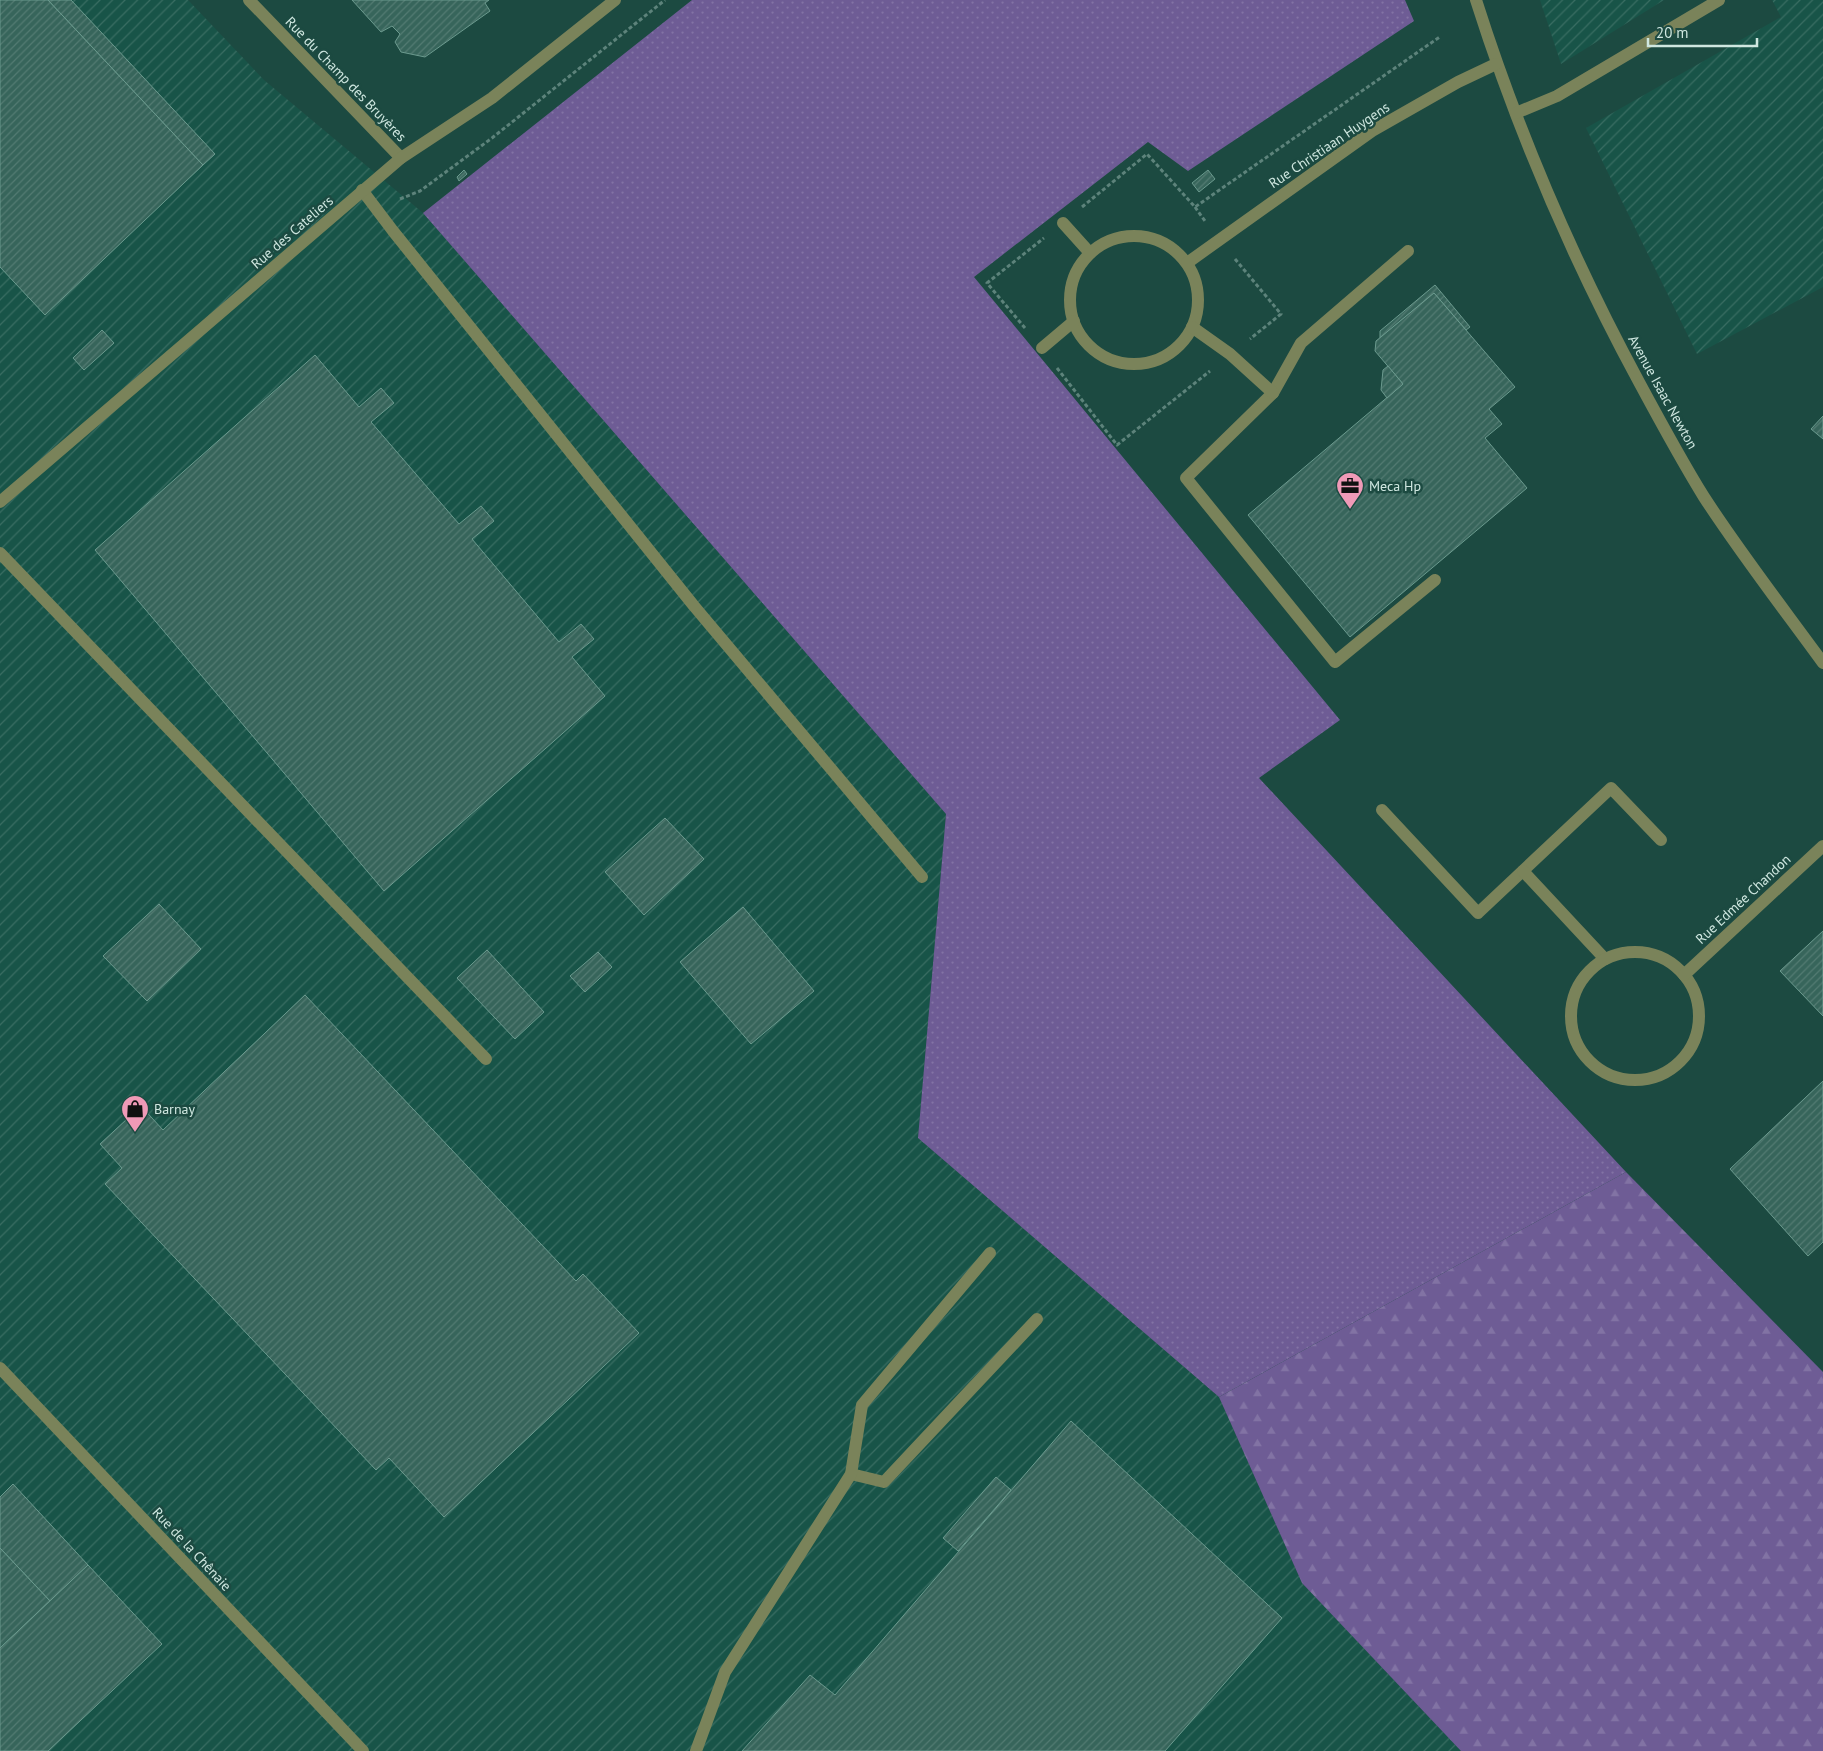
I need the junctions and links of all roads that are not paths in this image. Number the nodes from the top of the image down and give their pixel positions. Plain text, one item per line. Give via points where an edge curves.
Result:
1 (249, 0) edge
2 (616, 0) edge
3 (1476, 0) edge
4 (1719, 0) edge
5 (1496, 64) junction
6 (1516, 113) junction
7 (401, 158) junction
8 (362, 190) junction
9 (1063, 222) road end
10 (1408, 250) dead end
11 (1090, 253) junction
12 (1187, 263) junction
13 (1074, 321) junction
14 (1192, 327) junction
15 (1042, 348) road end
16 (1273, 393) junction
17 (0, 502) edge
18 (0, 553) edge
19 (1435, 580) dead end
20 (1823, 663) edge
21 (1382, 810) dead end
22 (1661, 840) dead end
23 (1823, 846) edge
24 (1523, 871) junction
25 (922, 877) dead end
26 (1605, 959) junction
27 (1684, 975) junction
28 (486, 1059) dead end
29 (990, 1253) dead end
30 (1037, 1319) dead end
31 (0, 1368) edge
32 (851, 1474) junction
33 (363, 1751) edge
34 (696, 1751) edge

1 - 7 street, Rue du Champ des Bruyères
2 - 7 street, Rue des Cateliers via 492,98
3 - 5 street, Avenue Isaac Newton
4 - 6 street via 1557,96
5 - 6 street, Avenue Isaac Newton
5 - 12 street, Rue Christiaan Huygens via 1372,131
6 - 20 street, Avenue Isaac Newton via 1581,266 1656,414 1704,496
7 - 8 street, Rue des Cateliers
8 - 17 street, Rue des Cateliers
8 - 25 street via 688,598
9 - 11 street
10 - 16 street via 1301,343
11 - 12 street via 1123,237 1141,237 1159,241
11 - 13 street via 1072,285
12 - 14 street via 1198,294
13 - 14 street via 1092,348 1106,358 1131,364 1156,361 1171,353
13 - 15 street
14 - 16 street via 1230,354
16 - 19 street via 1186,478 1335,662
18 - 28 street
21 - 24 street via 1478,913
22 - 24 street via 1611,788
23 - 27 street, Rue Edmée Chandon
24 - 26 street
26 - 27 street via 1638,952 1656,955 1672,963
26 - 27 street via 1579,985 1573,1002 1575,1037 1583,1053 1596,1066 1612,1076 1630,1080 1666,1072 1682,1060 1692,1045 1699,1009 1694,991
29 - 32 street via 862,1406
30 - 32 street via 884,1482
31 - 33 street, Rue de la Chênaie
32 - 34 street via 725,1672

